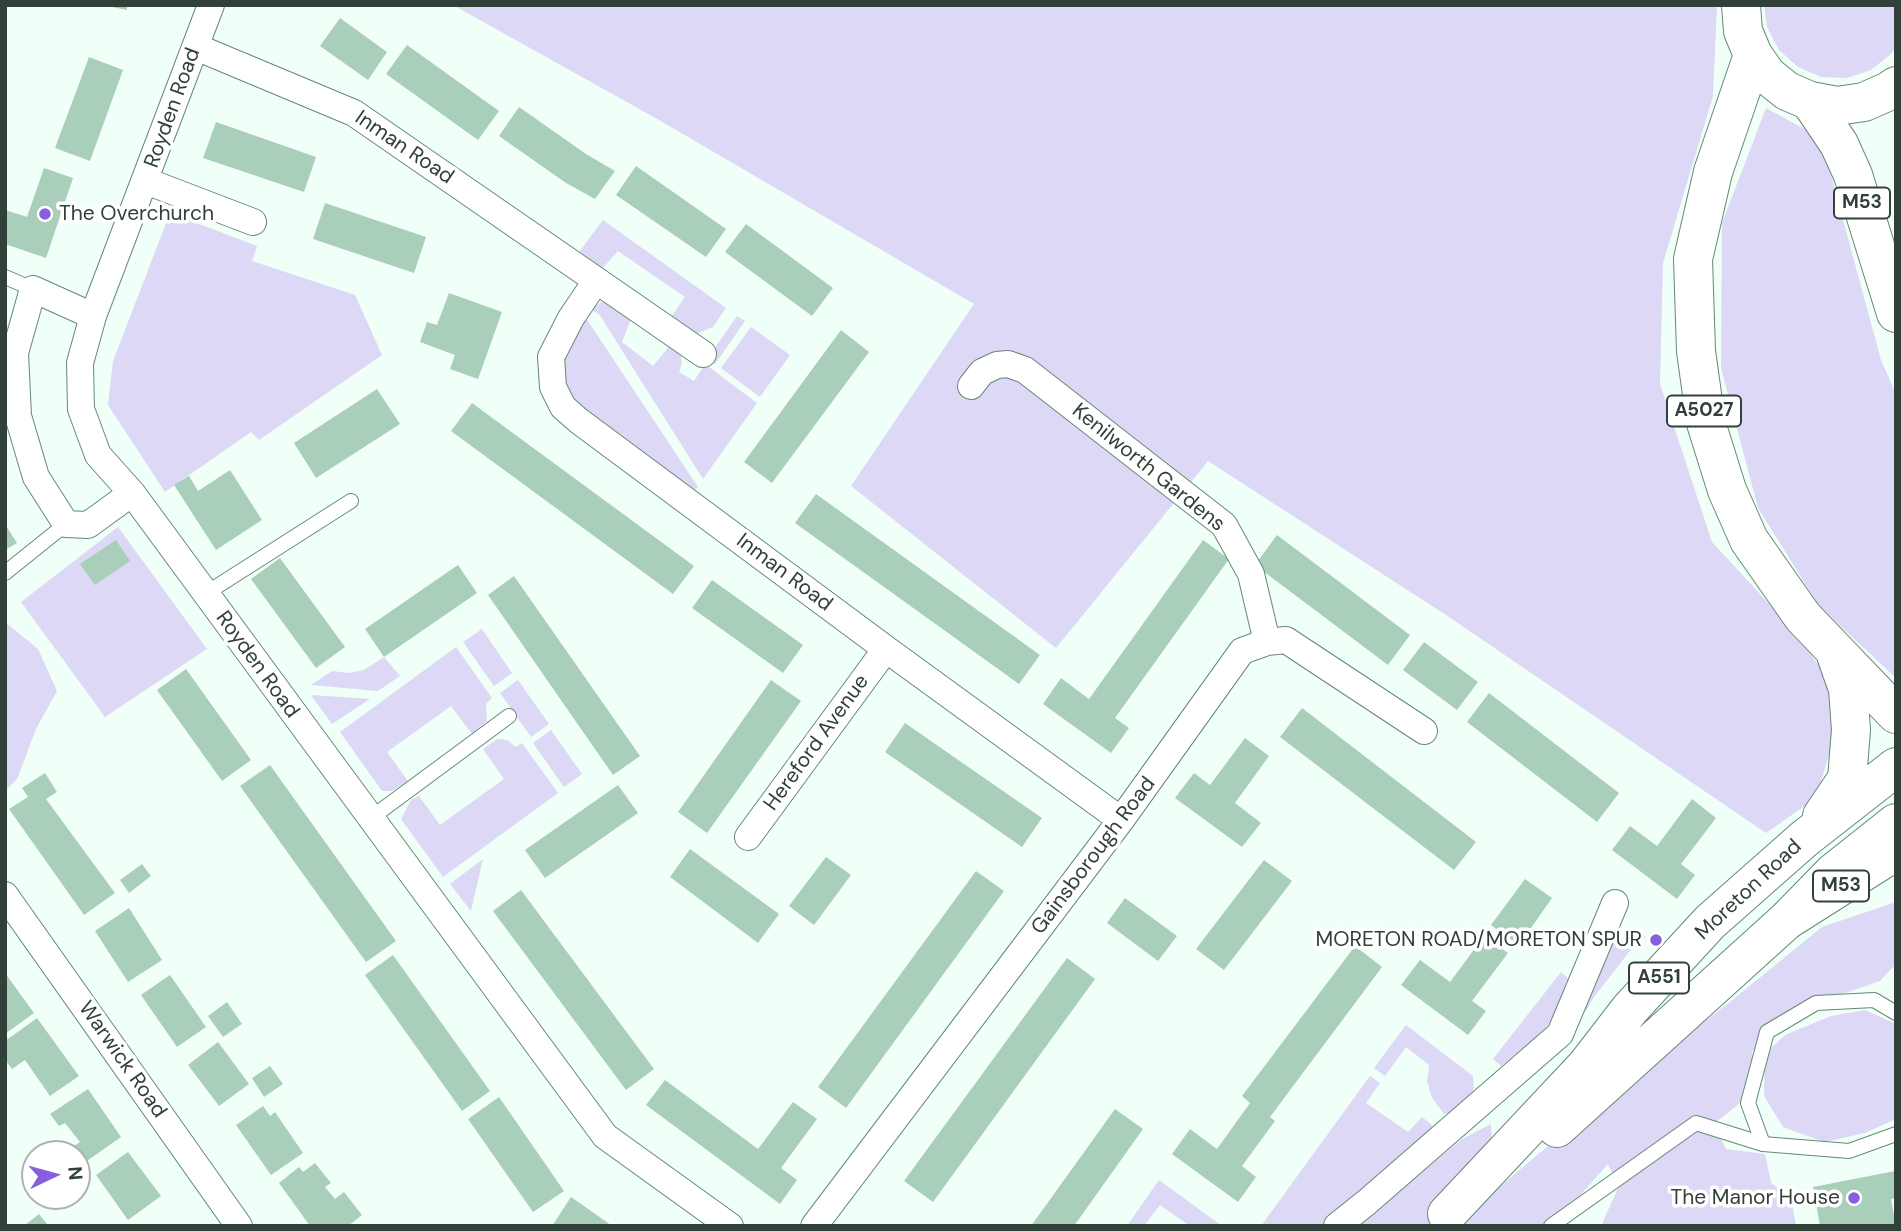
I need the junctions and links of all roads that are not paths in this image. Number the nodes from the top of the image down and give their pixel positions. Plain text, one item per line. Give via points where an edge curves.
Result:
1 (211, 5) edge
2 (1741, 5) edge
3 (196, 47) junction
4 (1753, 55) junction
5 (1896, 86) edge
6 (1810, 101) junction
7 (146, 181) junction
8 (253, 222) dead end
9 (5, 277) edge
10 (596, 281) junction
11 (33, 289) junction
12 (1896, 313) edge
13 (93, 316) junction
14 (704, 354) dead end
15 (971, 386) dead end
16 (132, 493) junction
17 (351, 501) dead end
18 (66, 524) junction
19 (5, 573) edge
20 (205, 594) junction
21 (1267, 642) junction
22 (886, 649) junction
23 (1835, 651) junction
24 (1896, 714) edge
25 (509, 716) dead end
26 (1424, 731) dead end
27 (1896, 767) edge
28 (371, 818) junction
29 (1122, 820) junction
30 (1896, 823) edge
31 (1809, 835) junction
32 (748, 837) dead end
33 (1896, 855) edge
34 (5, 895) edge
35 (1615, 903) dead end
36 (1787, 920) junction
37 (1896, 1013) edge
38 (1513, 1076) junction
39 (1555, 1099) junction
40 (1896, 1134) edge
41 (1763, 1144) junction
42 (1440, 1220) edge
43 (239, 1226) edge
44 (730, 1226) edge
45 (814, 1226) edge
46 (1337, 1226) edge
47 (1551, 1226) edge

1 - 3 street, Royden Road
2 - 4 main road via 1743,32
3 - 7 street, Royden Road
3 - 10 street, Inman Road via 354,113
4 - 6 main road via 1767,75
4 - 23 main road, A5027 via 1713,173 1693,259 1696,351 1706,423 1749,540 1803,617
5 - 6 main road via 1864,102 1837,106
6 - 12 main road, M53 via 1853,175
7 - 8 street
7 - 13 street, Royden Road
9 - 11 lane
10 - 14 street, Inman Road
10 - 22 street, Inman Road via 551,357 553,387 563,407
11 - 13 street
11 - 18 street via 15,353 18,416 36,477
13 - 16 street, Royden Road via 80,363 82,409 98,456
15 - 21 street, Kenilworth Gardens via 982,372 998,365 1025,370 1224,525 1251,574
16 - 18 street via 88,525
16 - 20 street, Royden Road
17 - 20 lane
18 - 19 lane
20 - 28 street, Royden Road
21 - 26 street via 1286,640
21 - 29 street, Gainsborough Road via 1242,651
22 - 29 street, Inman Road
22 - 32 street, Hereford Avenue
23 - 24 main road, A5027
23 - 31 main road, A5027 via 1847,689 1851,730 1847,779
25 - 28 lane
27 - 31 main road, Moreton Road / A551
28 - 44 street, Royden Road via 605,1136
29 - 45 street, Gainsborough Road
30 - 36 main road, Moreton Road / A551 via 1833,873
31 - 39 main road, Moreton Road / A551 via 1710,922
33 - 36 main road, M53
34 - 43 street, Warwick Road
35 - 38 street via 1560,1034
36 - 42 main road, Moreton Road / A551 via 1574,1115
37 - 41 lane via 1874,1000 1816,1003 1767,1032 1748,1103
38 - 39 street
38 - 46 street
39 - 42 main road, Moreton Road / A551
40 - 41 lane via 1849,1151
41 - 47 lane via 1696,1123

